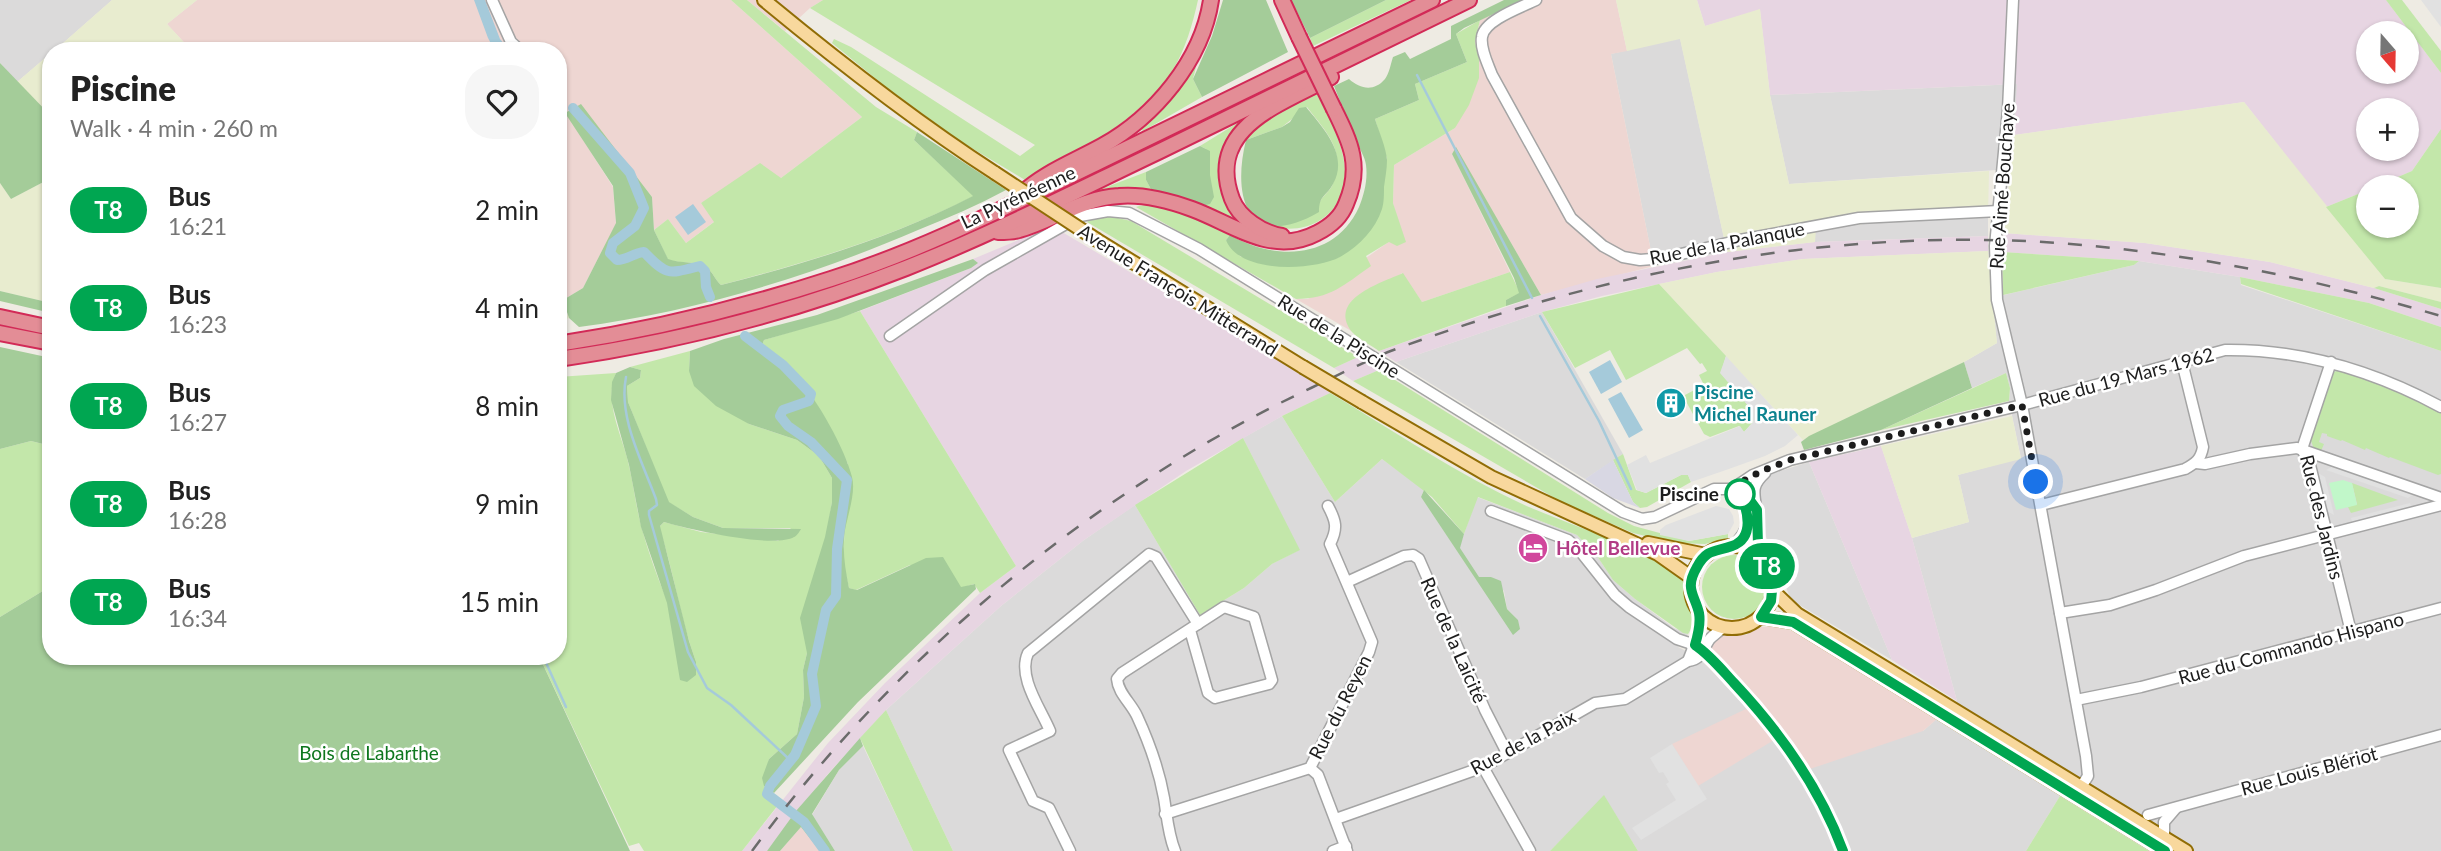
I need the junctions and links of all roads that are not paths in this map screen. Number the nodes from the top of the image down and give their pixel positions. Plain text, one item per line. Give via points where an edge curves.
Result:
1 (492, 0) edge
2 (764, 0) edge
3 (1211, 0) edge
4 (1282, 0) edge
5 (1432, 0) edge
6 (1469, 0) edge
7 (1536, 0) edge
8 (2013, 0) edge
9 (511, 42) edge
10 (1346, 61) junction
11 (1008, 206) junction
12 (1999, 211) junction
13 (989, 233) junction
14 (1301, 239) junction
15 (0, 317) edge
16 (42, 326) edge
17 (0, 333) edge
18 (890, 336) dead end
19 (42, 341) edge
20 (567, 342) edge
21 (567, 357) edge
22 (2182, 362) junction
23 (2331, 362) junction
24 (2022, 405) junction
25 (2441, 407) edge
26 (2302, 449) junction
27 (1790, 460) junction
28 (2196, 463) junction
29 (1736, 492) junction
30 (2441, 498) edge
31 (2041, 505) junction
32 (2441, 505) edge
33 (1328, 506) dead end
34 (1491, 511) dead end
35 (1757, 511) junction
36 (1620, 535) junction
37 (2327, 535) junction
38 (1733, 546) junction
39 (1706, 555) junction
40 (1764, 561) junction
41 (1692, 578) junction
42 (1347, 582) junction
43 (1773, 591) junction
44 (2441, 608) edge
45 (1699, 612) junction
46 (2060, 613) junction
47 (1761, 617) junction
48 (1194, 627) junction
49 (1723, 627) junction
50 (2351, 632) junction
51 (1695, 645) junction
52 (1704, 652) junction
53 (1688, 661) junction
54 (2076, 700) junction
55 (2441, 735) edge
56 (1507, 753) junction
57 (2086, 756) junction
58 (1483, 767) junction
59 (1310, 768) junction
60 (2081, 787) junction
61 (2100, 798) junction
62 (2177, 807) junction
63 (1165, 814) junction
64 (2148, 815) dead end
65 (1336, 819) junction
66 (2165, 844) edge
67 (1347, 848) edge
68 (1070, 851) edge
69 (1175, 851) edge
70 (1333, 851) edge
71 (1530, 851) edge
72 (1843, 851) edge
73 (2186, 851) edge

1 - 9 street
2 - 36 main road, Avenue François Mitterrand, bridge via 935,135 1097,240 1492,477
3 - 11 highway via 1194,52 1150,111 1127,131 1036,180
4 - 14 highway, bridge via 1354,159 1354,187 1344,209 1324,229
5 - 11 highway, La Pyrénéenne
6 - 10 highway, La Pyrénéenne
7 - 12 street, Rue de la Palanque via 1496,19 1484,31 1484,52 1492,75 1571,218 1623,257 1664,258 1859,218
8 - 12 street, Rue Aimé Bouchaye
10 - 13 highway, La Pyrénéenne
10 - 14 highway via 1333,76 1259,116 1242,129 1231,146 1226,169 1233,203 1263,230
11 - 20 highway, La Pyrénéenne via 833,279 683,321
12 - 24 street, Rue Aimé Bouchaye via 1997,300
13 - 14 highway via 1019,230 1071,207 1118,196 1191,208 1260,240
13 - 21 highway, La Pyrénéenne via 838,293 747,320
15 - 16 highway
17 - 19 highway
18 - 29 street, Rue de la Piscine via 985,270 1080,216 1129,213 1199,249 1623,512 1642,519 1654,517 1714,489
22 - 23 street, Rue du 19 Mars 1962 via 2225,350 2251,350
22 - 24 street, Rue du 19 Mars 1962
22 - 28 street via 2203,447
23 - 25 street, Rue du 19 Mars 1962
23 - 26 street, Rue des Jardins
24 - 27 street, Rue du 19 Mars 1962
24 - 31 street, Rue Aimé Bouchaye
26 - 28 street
26 - 30 street
26 - 37 street, Rue des Jardins
27 - 29 street, Rue du 19 Mars 1962 via 1753,475
27 - 35 street via 1757,481 1753,488
28 - 31 street
29 - 35 street via 1751,499
29 - 38 street via 1748,522 1745,535
31 - 46 street, Rue Aimé Bouchaye
32 - 37 street
33 - 42 street, Rue du Reyen via 1337,528 1330,544
34 - 51 street via 1568,540 1629,607 1676,639
35 - 40 street via 1758,545
36 - 39 main road, Avenue François Mitterrand
36 - 41 main road, Avenue François Mitterrand
37 - 46 street via 2233,559 2110,605
37 - 50 street, Rue des Jardins
38 - 39 main road
38 - 40 main road
39 - 41 main road
40 - 43 main road
41 - 45 main road via 1693,601
42 - 56 street, Rue de la Laicité via 1404,556 1419,559
42 - 59 street, Rue du Reyen via 1372,642
43 - 47 main road
43 - 60 main road via 1797,614
44 - 50 street, Rue du Commando Hispano
45 - 49 main road
45 - 51 street
46 - 54 street, Rue Aimé Bouchaye
47 - 49 main road via 1737,628
47 - 66 main road via 1793,622
48 - 48 street via 1224,607 1254,617 1272,680 1211,696
48 - 63 street via 1117,679 1149,742
48 - 68 street via 1157,557 1149,554 1028,653 1026,678 1051,731 1009,750 1033,801 1049,808
49 - 52 street via 1711,637
50 - 54 street, Rue du Commando Hispano
51 - 52 street
51 - 53 street
52 - 53 street, Rue de la Paix
52 - 72 street via 1783,741 1824,807
53 - 56 street, Rue de la Paix via 1625,699 1595,703
54 - 57 street, Rue Aimé Bouchaye
55 - 62 street, Rue Louis Blériot
56 - 58 street, Rue de la Paix
57 - 60 street, Rue Aimé Bouchaye via 2088,776
57 - 61 street
58 - 65 street, Rue de la Paix
58 - 71 street
59 - 63 street, Rue du Reyen
59 - 65 street via 1318,775
60 - 61 main road
61 - 66 main road
62 - 64 street, Rue Louis Blériot
62 - 66 street via 2164,822
63 - 69 street
65 - 67 street
66 - 73 main road
67 - 70 street

